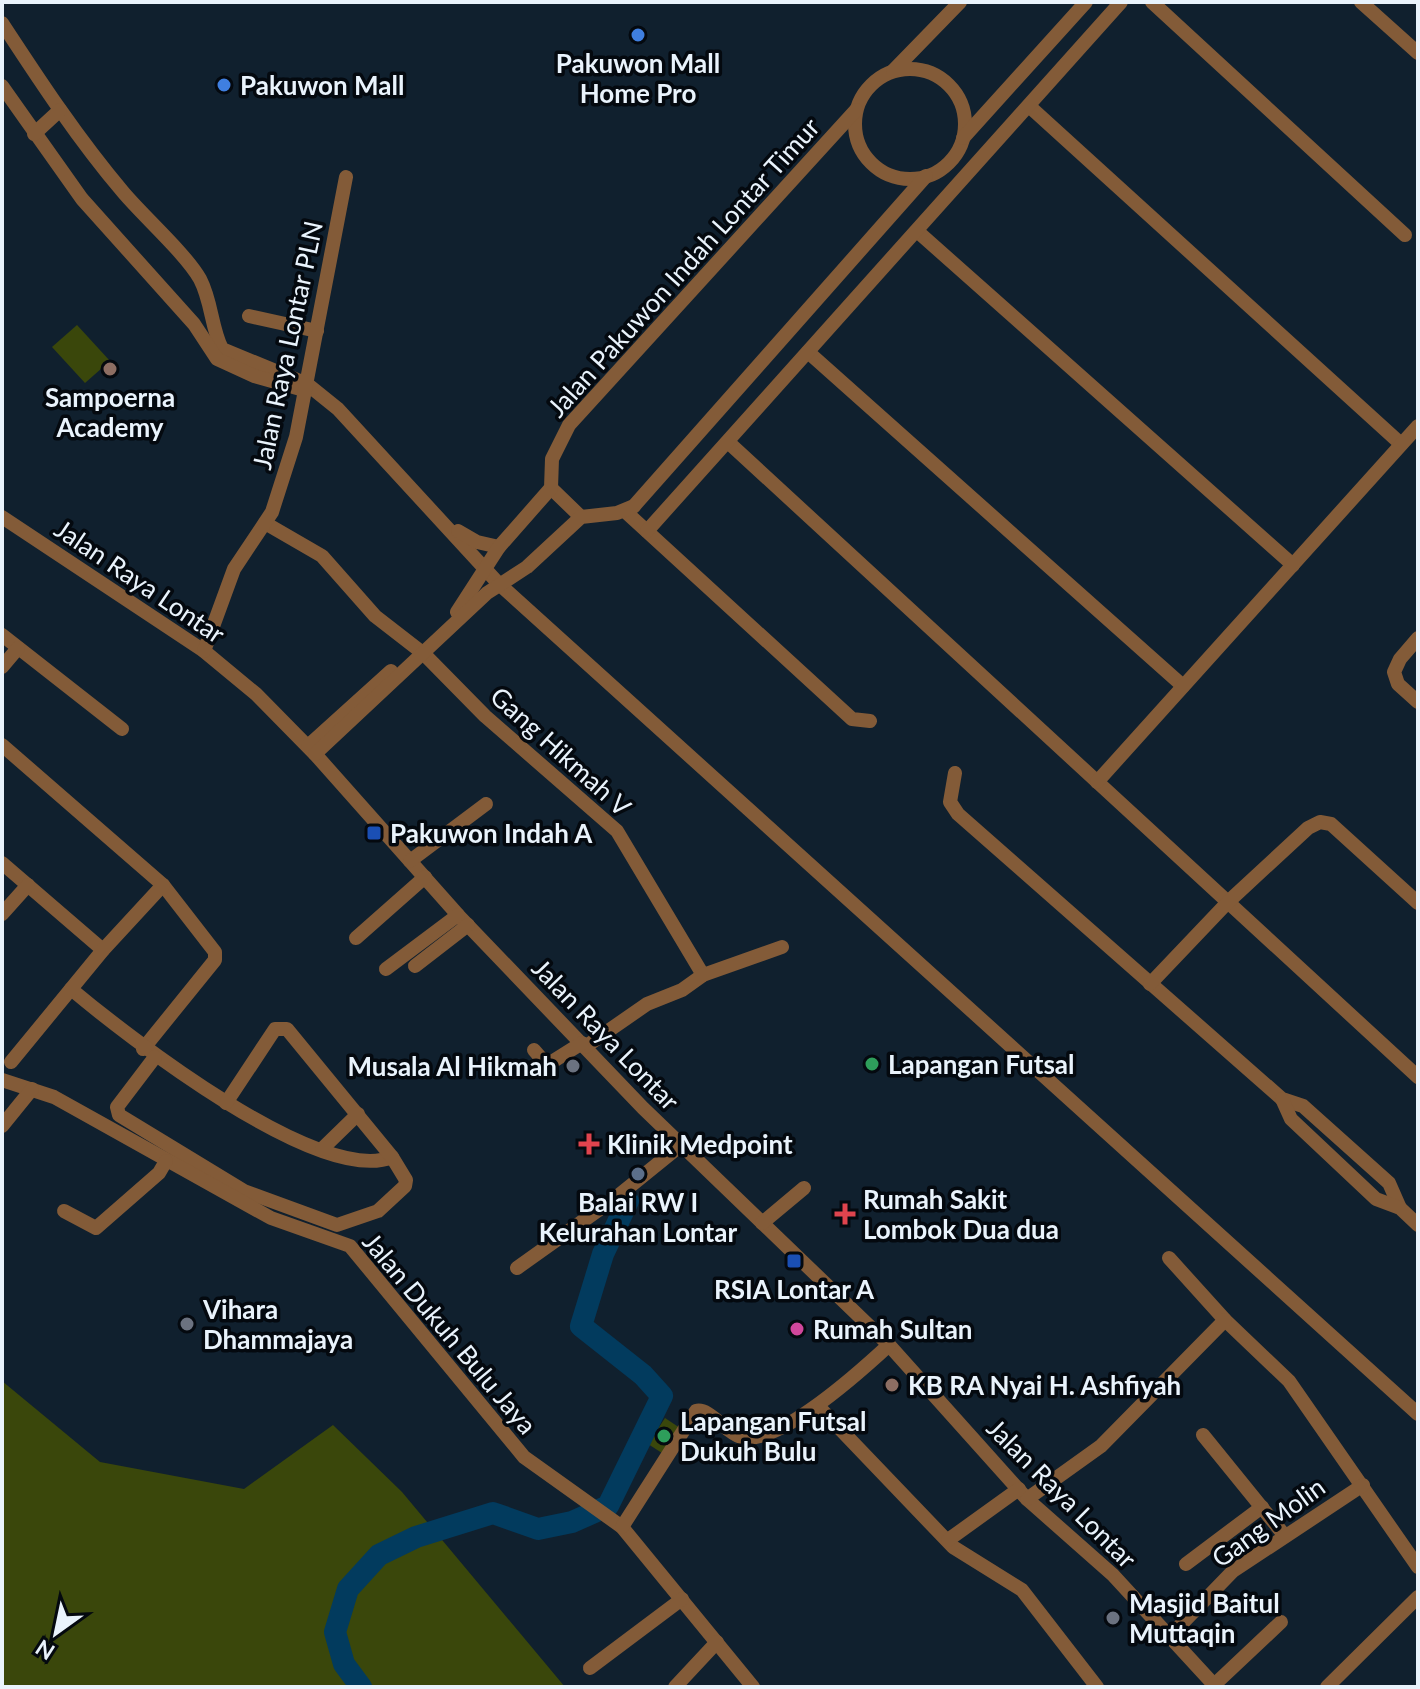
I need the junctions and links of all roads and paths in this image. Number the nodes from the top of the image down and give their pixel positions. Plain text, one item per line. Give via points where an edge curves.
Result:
1 (960, 2) edge
2 (1086, 2) edge
3 (1121, 2) edge
4 (1152, 2) edge
5 (1361, 2) edge
6 (2, 23) edge
7 (1418, 53) edge
8 (893, 71) junction
9 (2, 86) edge
10 (1029, 106) junction
11 (60, 110) junction
12 (856, 110) junction
13 (34, 134) junction
14 (963, 138) junction
15 (926, 176) junction
16 (346, 177) dead end
17 (917, 231) junction
18 (1405, 235) dead end
19 (249, 316) dead end
20 (317, 331) junction
21 (808, 352) junction
22 (309, 389) junction
23 (1418, 426) edge
24 (728, 442) junction
25 (1401, 444) junction
26 (551, 488) junction
27 (634, 506) junction
28 (581, 517) junction
29 (265, 523) junction
30 (5, 524) edge
31 (447, 525) junction
32 (647, 531) junction
33 (499, 547) junction
34 (1293, 565) junction
35 (486, 569) junction
36 (498, 583) junction
37 (2, 635) edge
38 (1418, 638) edge
39 (18, 648) junction
40 (204, 651) junction
41 (420, 651) junction
42 (2, 667) edge
43 (1183, 686) junction
44 (1418, 702) edge
45 (870, 721) dead end
46 (122, 729) dead end
47 (2, 745) edge
48 (312, 750) junction
49 (955, 773) dead end
50 (1097, 782) junction
51 (486, 804) dead end
52 (410, 861) junction
53 (2, 863) edge
54 (421, 880) junction
55 (28, 885) junction
56 (163, 885) junction
57 (1228, 902) junction
58 (1418, 903) edge
59 (2, 914) edge
60 (463, 920) junction
61 (356, 938) dead end
62 (782, 947) dead end
63 (103, 950) junction
64 (415, 966) dead end
65 (386, 969) dead end
66 (703, 975) junction
67 (1150, 984) junction
68 (71, 989) junction
69 (583, 1045) junction
70 (534, 1050) dead end
71 (149, 1053) junction
72 (11, 1062) dead end
73 (1418, 1077) edge
74 (2, 1080) edge
75 (32, 1089) junction
76 (226, 1103) junction
77 (358, 1114) junction
78 (2, 1126) edge
79 (681, 1145) junction
80 (322, 1149) junction
81 (392, 1157) junction
82 (166, 1161) junction
83 (804, 1188) dead end
84 (64, 1211) dead end
85 (762, 1223) junction
86 (1418, 1225) edge
87 (1169, 1258) dead end
88 (517, 1268) dead end
89 (1225, 1320) junction
90 (889, 1345) junction
91 (819, 1407) junction
92 (1418, 1414) edge
93 (1203, 1435) dead end
94 (1363, 1485) junction
95 (1023, 1494) junction
96 (1262, 1507) junction
97 (622, 1527) junction
98 (1285, 1536) junction
99 (948, 1540) junction
100 (1186, 1564) dead end
101 (1418, 1567) edge
102 (1418, 1597) edge
103 (682, 1599) junction
104 (1281, 1622) dead end
105 (1170, 1636) junction
106 (717, 1642) junction
107 (590, 1668) dead end
108 (1215, 1686) edge
109 (675, 1687) edge
110 (753, 1687) edge
111 (1097, 1687) edge
112 (1327, 1687) edge

1 - 8 street
2 - 14 street
3 - 10 street
4 - 18 street
5 - 7 street
6 - 11 street
8 - 12 street via 870,86
8 - 14 street via 910,69 943,80 962,107
9 - 13 street
10 - 17 street
10 - 25 street
11 - 13 street
11 - 22 street via 199,278 222,349
12 - 15 street via 858,143 878,169 902,177
12 - 26 street, Jalan Pakuwon Indah Lontar Timur via 569,425 552,459
13 - 22 street via 82,199 194,324 217,359
14 - 15 street via 949,162
15 - 27 street
16 - 20 street, Jalan Raya Lontar PLN
17 - 21 street
17 - 34 street
19 - 20 street
20 - 22 street, Jalan Raya Lontar PLN
21 - 24 street
21 - 43 street
22 - 29 street, Jalan Raya Lontar PLN
22 - 31 street via 338,409
23 - 25 street
24 - 32 street
24 - 50 street
25 - 34 street
26 - 28 street
26 - 33 street
27 - 28 street
27 - 32 street via 627,513
28 - 36 street via 527,567
29 - 40 street, Jalan Raya Lontar PLN via 234,569
29 - 41 street, Gang Hikmah V via 322,556 375,616
30 - 40 street, Jalan Raya Lontar
31 - 33 street
31 - 35 street
32 - 45 street via 852,719
33 - 35 street
34 - 43 street
35 - 36 street
35 - 41 street via 467,601
36 - 41 street
36 - 92 street
37 - 39 street
38 - 44 street via 1394,672 1398,684
39 - 42 street
39 - 46 street
40 - 48 street, Jalan Raya Lontar
41 - 48 street
41 - 66 street, Gang Hikmah V via 485,716 617,831
43 - 50 street
47 - 56 street
48 - 52 street, Jalan Raya Lontar
49 - 67 street via 950,802 958,814
50 - 57 street
51 - 52 street
52 - 54 street, Jalan Raya Lontar
53 - 55 street
54 - 60 street, Jalan Raya Lontar
54 - 61 street
55 - 59 street
55 - 63 street
56 - 63 street
56 - 71 street via 216,956
57 - 58 street via 1320,822 1331,824
57 - 67 street
57 - 73 street
60 - 64 street
60 - 65 street
60 - 69 street, Jalan Raya Lontar
62 - 66 street
63 - 68 street
66 - 69 street
67 - 86 street via 1282,1099 1291,1119 1376,1199 1400,1208
68 - 71 street
68 - 72 street
69 - 70 street via 547,1065
69 - 79 street, Jalan Raya Lontar
71 - 76 street
71 - 81 street via 117,1107 119,1115 244,1191 337,1225 347,1224 378,1211 405,1186
74 - 75 street, Jalan Dukuh Bulu Jaya
75 - 78 street
75 - 82 street, Jalan Dukuh Bulu Jaya
76 - 77 street via 275,1029 282,1027 300,1040
76 - 80 street
77 - 80 street
77 - 81 street
79 - 85 street, Jalan Raya Lontar
79 - 88 street
80 - 81 street via 372,1162
82 - 84 street via 96,1228
82 - 97 street, Jalan Dukuh Bulu Jaya via 259,1213 355,1251 524,1457
83 - 85 street
85 - 90 street, Jalan Raya Lontar
87 - 89 street
89 - 94 street via 1289,1381
89 - 95 street via 1101,1446
90 - 91 street
90 - 95 street, Jalan Raya Lontar
91 - 97 street via 749,1438 730,1432 698,1409
91 - 99 street
93 - 96 street
94 - 98 street, Gang Molin
94 - 101 street
95 - 99 street
95 - 105 street, Jalan Raya Lontar via 1113,1575
96 - 98 street
96 - 100 street
97 - 103 street, Jalan Dukuh Bulu Jaya
98 - 105 street, Gang Molin via 1233,1571
99 - 111 street via 964,1556 1022,1590
102 - 112 street
103 - 106 street, Jalan Dukuh Bulu Jaya
103 - 107 street
104 - 108 street
105 - 108 street, Jalan Raya Lontar
106 - 109 street
106 - 110 street, Jalan Dukuh Bulu Jaya

